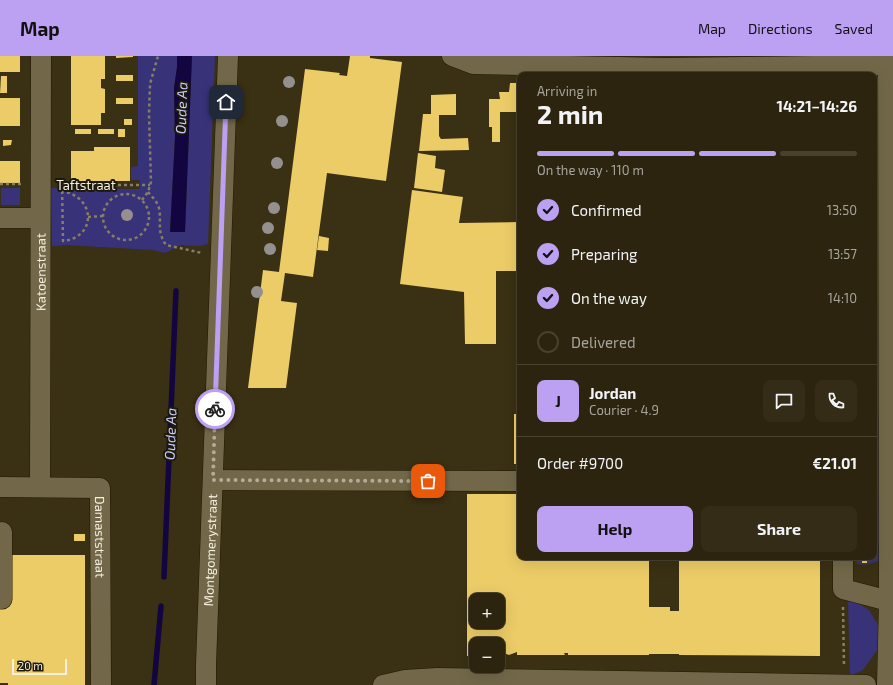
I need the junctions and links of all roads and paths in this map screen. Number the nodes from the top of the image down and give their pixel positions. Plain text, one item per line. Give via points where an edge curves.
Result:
1 (41, 56) edge
2 (158, 56) edge
3 (228, 56) edge
4 (452, 56) edge
5 (888, 60) edge
6 (843, 70) edge
7 (666, 71) edge
8 (40, 184) junction
9 (62, 185) junction
10 (150, 185) junction
11 (62, 192) junction
12 (148, 192) junction
13 (142, 200) junction
14 (103, 216) junction
15 (88, 217) junction
16 (0, 218) edge
17 (40, 218) junction
18 (221, 257) junction
19 (213, 480) junction
20 (517, 481) edge
21 (0, 487) edge
22 (40, 487) junction
23 (2, 532) dead end
24 (843, 560) edge
25 (843, 589) junction
26 (2, 599) dead end
27 (889, 601) junction
28 (844, 668) dead end
29 (101, 685) edge
30 (206, 685) edge
31 (383, 685) edge
32 (866, 685) edge
33 (887, 685) edge

1 - 8 street, Katoenstraat
2 - 10 path via 150,84
3 - 18 street, Montgomerystraat
4 - 7 street via 473,64
5 - 6 street
5 - 27 street
6 - 7 street
8 - 9 path, Taftstraat
8 - 17 street, Katoenstraat
9 - 10 path, Taftstraat
9 - 11 path
10 - 12 path
11 - 15 path via 77,196 87,209
11 - 15 path via 62,241 80,234
12 - 13 path
12 - 18 path via 159,208 160,236 166,245
13 - 14 path via 129,195 116,197 106,206
13 - 14 path via 149,212 149,219 144,232 133,239 120,239 108,232
14 - 15 path
16 - 17 street
17 - 22 street, Katoenstraat
18 - 19 street, Montgomerystraat
19 - 20 street
19 - 30 street, Montgomerystraat
21 - 22 street, Damaststraat
22 - 29 street, Damaststraat via 100,488
23 - 26 street
24 - 25 street
25 - 27 street
25 - 28 path
27 - 33 street
31 - 32 street via 405,680 437,678

